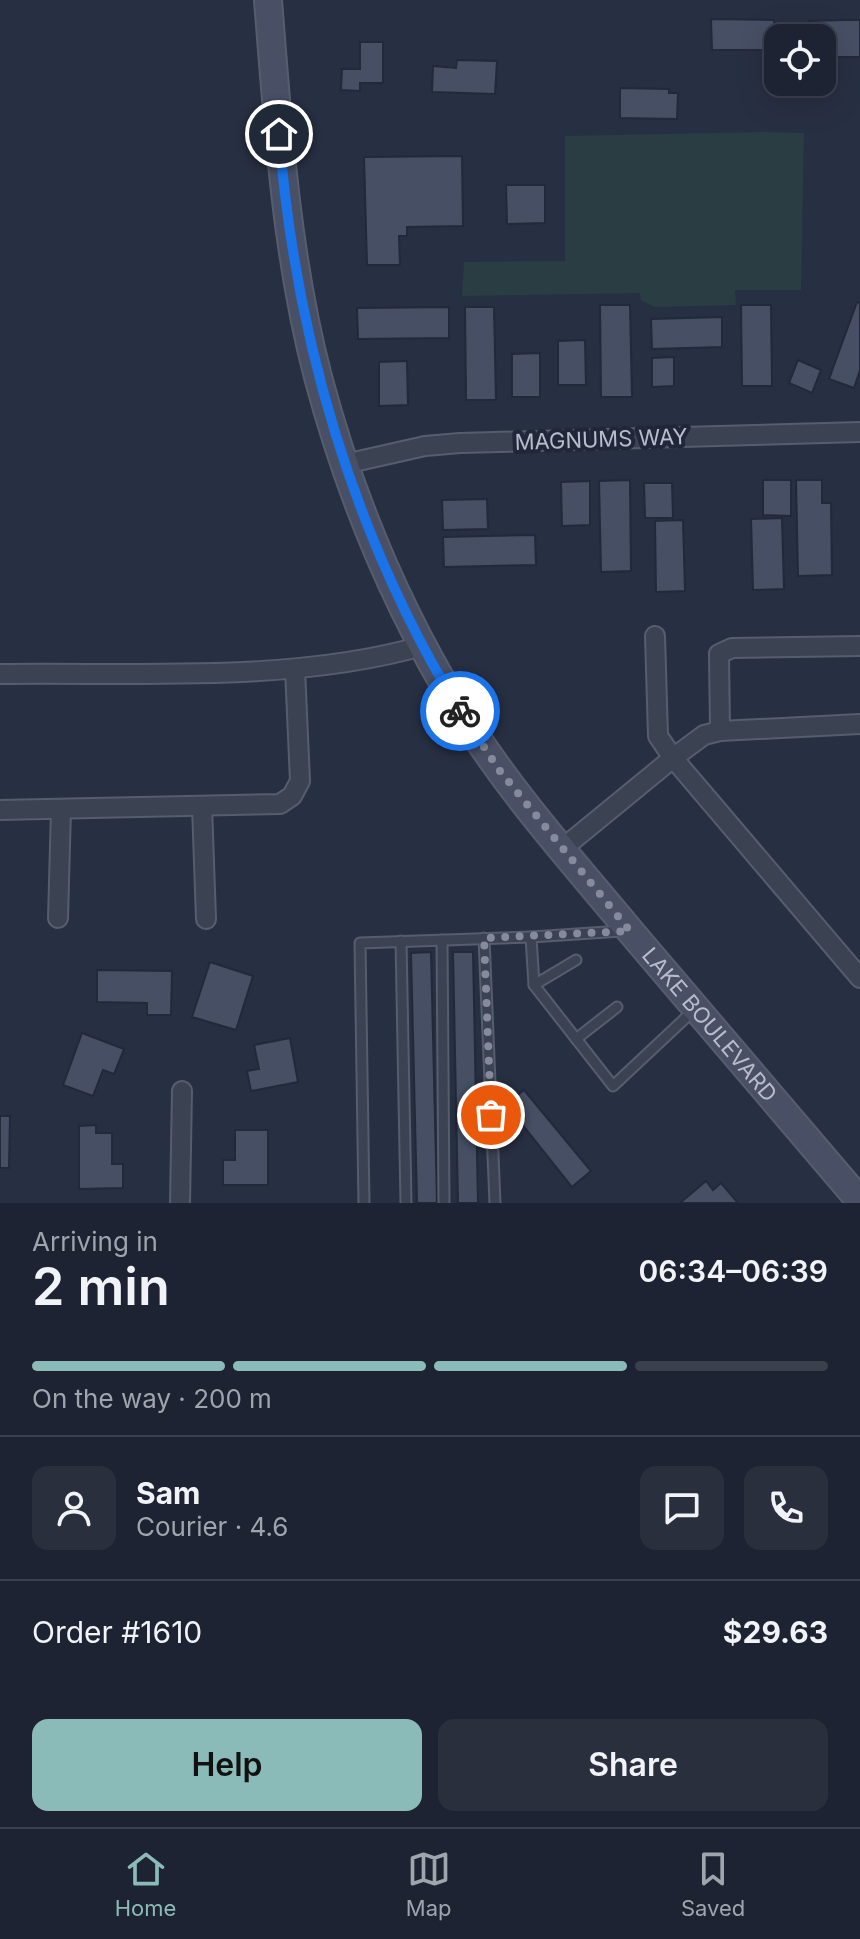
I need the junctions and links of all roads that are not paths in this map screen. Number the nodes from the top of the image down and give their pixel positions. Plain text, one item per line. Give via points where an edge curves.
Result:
1 (268, 0) edge
2 (860, 432) edge
3 (345, 464) junction
4 (655, 636) dead end
5 (422, 646) junction
6 (860, 646) edge
7 (295, 669) junction
8 (0, 674) edge
9 (860, 724) edge
10 (720, 731) junction
11 (673, 758) junction
12 (202, 806) junction
13 (61, 809) junction
14 (0, 810) edge
15 (562, 849) junction
16 (58, 918) dead end
17 (206, 919) dead end
18 (630, 931) junction
19 (531, 937) junction
20 (484, 938) junction
21 (442, 940) junction
22 (401, 941) junction
23 (576, 960) dead end
24 (858, 972) edge
25 (534, 985) junction
26 (617, 1007) dead end
27 (696, 1009) junction
28 (576, 1039) junction
29 (182, 1091) dead end
30 (859, 1197) edge
31 (180, 1203) edge
32 (364, 1203) edge
33 (406, 1203) edge
34 (444, 1203) edge
35 (495, 1203) edge

1 - 3 main road, LAKE BOULEVARD via 281,160 305,314
2 - 3 street, MAGNUMS WAY via 460,443
3 - 5 main road, LAKE BOULEVARD via 378,555
4 - 11 street via 658,736
5 - 7 street
5 - 15 main road, LAKE BOULEVARD via 500,771
6 - 10 street via 732,648 719,654
7 - 8 street
7 - 12 street via 300,781 292,796 280,804
9 - 10 street
10 - 11 street via 704,735
11 - 15 street
11 - 24 street
12 - 13 street
12 - 17 street
13 - 14 street
13 - 16 street
15 - 18 main road, LAKE BOULEVARD
18 - 19 lane
18 - 27 main road, LAKE BOULEVARD
19 - 20 lane
19 - 25 lane
20 - 21 lane
20 - 35 lane
21 - 22 lane
21 - 34 lane
22 - 32 lane via 360,943
22 - 33 lane
23 - 25 lane
25 - 28 lane
26 - 28 lane
27 - 28 lane via 613,1086
27 - 30 main road, LAKE BOULEVARD
29 - 31 street

